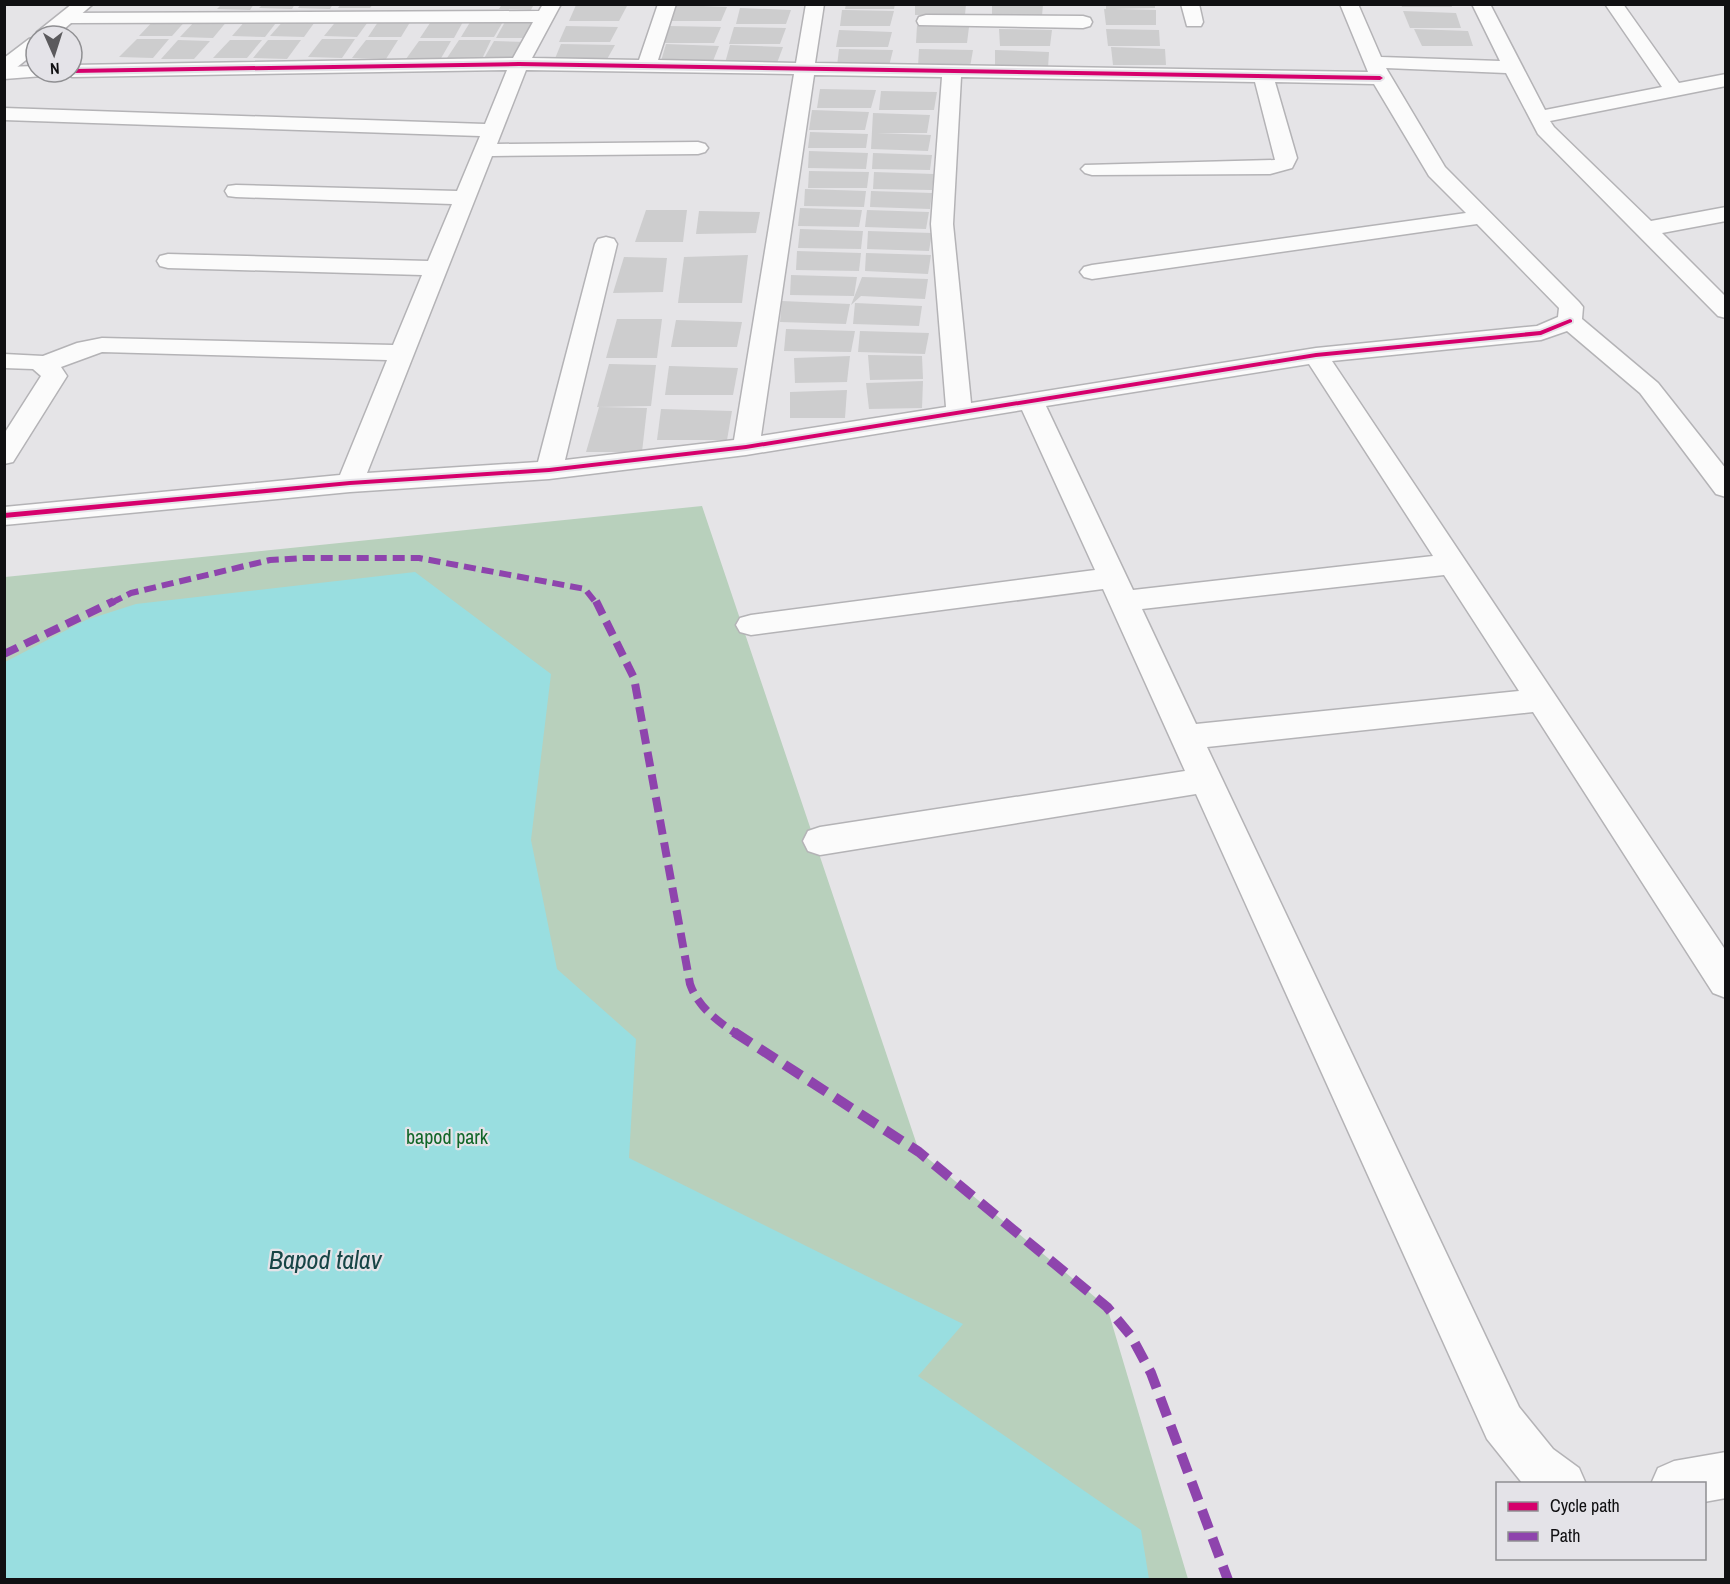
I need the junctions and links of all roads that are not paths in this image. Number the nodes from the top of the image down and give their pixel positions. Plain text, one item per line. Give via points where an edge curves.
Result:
1 (84, 4) edge
2 (667, 4) edge
3 (815, 4) edge
4 (1349, 4) edge
5 (1481, 4) edge
6 (1614, 4) edge
7 (549, 10) edge
8 (1082, 13) edge
9 (68, 17) junction
10 (926, 21) dead end
11 (59, 24) edge
12 (24, 52) edge
13 (519, 64) junction
14 (647, 66) junction
15 (1513, 67) junction
16 (4, 68) edge
17 (804, 69) junction
18 (1377, 70) junction
19 (84, 71) edge
20 (952, 71) junction
21 (4, 72) edge
22 (24, 72) edge
23 (1089, 74) junction
24 (1263, 76) junction
25 (1725, 80) edge
26 (1674, 90) junction
27 (4, 114) edge
28 (1538, 117) junction
29 (489, 140) junction
30 (698, 148) dead end
31 (1092, 169) dead end
32 (236, 191) dead end
33 (465, 198) junction
34 (1725, 214) edge
35 (1483, 218) junction
36 (1646, 229) junction
37 (606, 244) dead end
38 (168, 261) dead end
39 (437, 268) junction
40 (1092, 273) dead end
41 (1725, 311) edge
42 (1570, 321) junction
43 (402, 353) junction
44 (1316, 355) junction
45 (4, 361) edge
46 (46, 364) junction
47 (1031, 401) junction
48 (959, 412) junction
49 (746, 447) junction
50 (4, 456) edge
51 (549, 470) junction
52 (350, 483) junction
53 (1725, 488) edge
54 (4, 516) edge
55 (1452, 564) junction
56 (1118, 589) junction
57 (751, 625) dead end
58 (1541, 700) junction
59 (1186, 737) junction
60 (1206, 780) junction
61 (820, 841) dead end
62 (1725, 982) edge
63 (1725, 1474) edge
64 (1559, 1482) edge
65 (1684, 1482) edge

1 - 9 street
2 - 14 street
3 - 17 street
4 - 18 street
5 - 15 street
6 - 26 street
7 - 9 street
7 - 13 street
8 - 10 street
8 - 23 street
9 - 11 street
12 - 16 street
13 - 14 street
13 - 19 street
13 - 29 street
14 - 17 street
15 - 18 street
15 - 28 street
17 - 20 street
17 - 49 street
18 - 24 street
18 - 35 street via 1437,171
20 - 23 street
20 - 48 street via 942,224
21 - 22 street
23 - 24 street
24 - 31 street via 1285,164
25 - 26 street
26 - 28 street
27 - 29 street
28 - 36 street via 1545,130
29 - 30 street
29 - 33 street
32 - 33 street
33 - 39 street
34 - 36 street
35 - 40 street
35 - 42 street via 1571,307
36 - 41 street
37 - 51 street
38 - 39 street
39 - 43 street
42 - 44 street via 1541,333
42 - 53 street via 1649,388
43 - 46 street via 102,345
43 - 52 street
44 - 47 street
44 - 55 street
45 - 46 street
46 - 50 street via 54,376
47 - 48 street
47 - 56 street
48 - 49 street
49 - 51 street
51 - 52 street
52 - 54 street
55 - 56 street
55 - 58 street
56 - 57 street
56 - 59 street
58 - 59 street
58 - 62 street
59 - 60 street
60 - 61 street
60 - 64 street via 1503,1423 1521,1449 1547,1476
63 - 65 street

